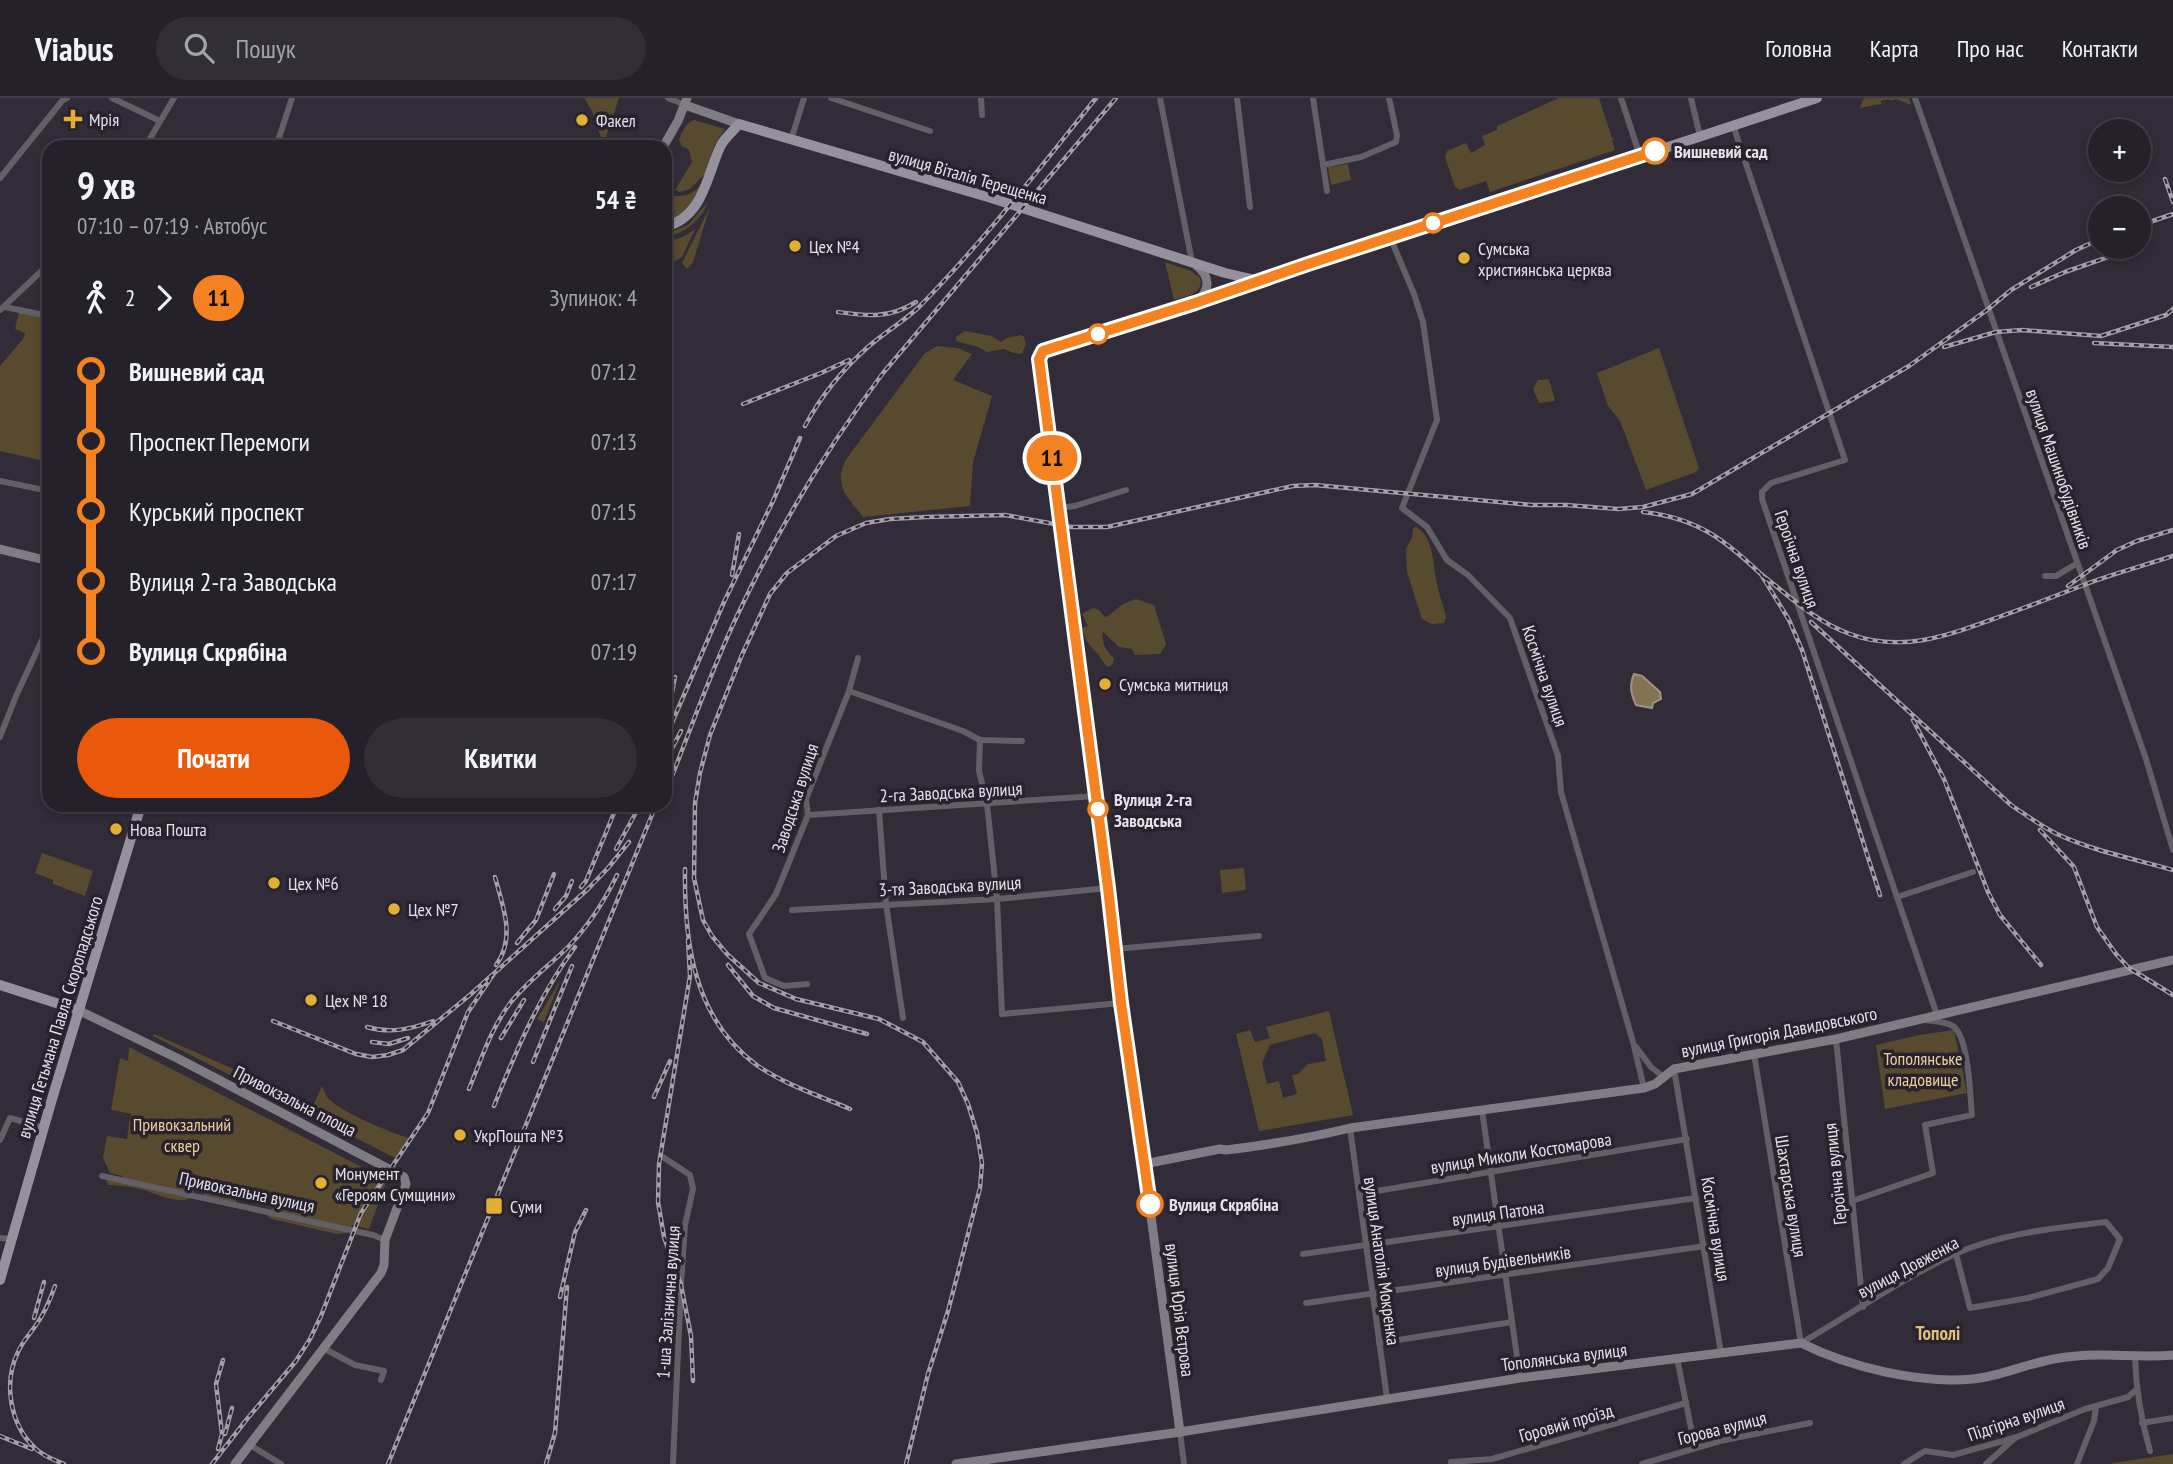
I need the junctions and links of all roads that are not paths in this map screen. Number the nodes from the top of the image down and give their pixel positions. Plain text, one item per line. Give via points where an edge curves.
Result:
1 (67, 98) edge
2 (113, 98) edge
3 (174, 98) edge
4 (292, 98) edge
5 (667, 98) edge
6 (804, 98) edge
7 (831, 98) edge
8 (981, 98) edge
9 (1160, 98) edge
10 (1237, 98) edge
11 (1312, 98) edge
12 (1389, 98) edge
13 (1621, 98) edge
14 (1691, 98) edge
15 (1816, 98) edge
16 (1915, 98) edge
17 (686, 101) edge
18 (982, 115) dead end
19 (160, 121) junction
20 (739, 124) junction
21 (1733, 125) junction
22 (930, 131) dead end
23 (1700, 135) junction
24 (149, 140) edge
25 (278, 140) edge
26 (666, 140) edge
27 (791, 140) junction
28 (1640, 156) junction
29 (1323, 164) junction
30 (0, 178) edge
31 (1327, 191) dead end
32 (1250, 207) dead end
33 (672, 225) edge
34 (1390, 237) junction
35 (1192, 262) junction
36 (42, 271) edge
37 (1259, 281) junction
38 (1195, 303) junction
39 (2, 308) edge
40 (42, 315) edge
41 (0, 481) edge
42 (42, 490) edge
43 (1125, 490) dead end
44 (1058, 508) junction
45 (0, 549) edge
46 (42, 559) edge
47 (2077, 564) junction
48 (2045, 576) dead end
49 (42, 641) edge
50 (858, 658) dead end
51 (849, 691) junction
52 (0, 737) edge
53 (980, 740) junction
54 (1022, 741) dead end
55 (1096, 796) junction
56 (987, 804) junction
57 (879, 810) junction
58 (139, 812) edge
59 (808, 815) junction
60 (2173, 850) edge
61 (1973, 872) dead end
62 (1108, 888) junction
63 (1897, 898) junction
64 (997, 899) junction
65 (887, 904) junction
66 (792, 910) dead end
67 (1259, 936) dead end
68 (1115, 949) junction
69 (2173, 960) edge
70 (807, 984) dead end
71 (0, 985) edge
72 (1121, 1003) junction
73 (78, 1010) junction
74 (1937, 1015) junction
75 (903, 1018) dead end
76 (1921, 1019) junction
77 (1836, 1039) junction
78 (1633, 1042) junction
79 (1754, 1054) junction
80 (1674, 1069) junction
81 (1665, 1078) junction
82 (1644, 1088) junction
83 (1482, 1110) junction
84 (43, 1127) junction
85 (1345, 1129) junction
86 (1687, 1139) junction
87 (0, 1140) edge
88 (663, 1157) dead end
89 (1144, 1164) junction
90 (1491, 1173) junction
91 (102, 1176) dead end
92 (1359, 1194) junction
93 (1696, 1198) junction
94 (1852, 1200) junction
95 (1498, 1227) junction
96 (0, 1238) edge
97 (11, 1238) junction
98 (385, 1240) junction
99 (1366, 1244) junction
100 (1705, 1246) junction
101 (1303, 1254) dead end
102 (1956, 1254) junction
103 (1505, 1275) junction
104 (0, 1280) edge
105 (1372, 1293) junction
106 (1306, 1303) dead end
107 (1863, 1307) junction
108 (1512, 1322) junction
109 (1379, 1343) junction
110 (1801, 1343) junction
111 (325, 1349) junction
112 (1721, 1353) junction
113 (2173, 1355) edge
114 (2135, 1357) junction
115 (1677, 1358) junction
116 (1520, 1378) junction
117 (381, 1380) dead end
118 (2136, 1390) junction
119 (1387, 1398) junction
120 (1686, 1403) junction
121 (2096, 1406) junction
122 (2173, 1418) edge
123 (1810, 1423) dead end
124 (2142, 1423) junction
125 (1180, 1433) junction
126 (2017, 1437) junction
127 (250, 1446) junction
128 (1695, 1448) junction
129 (2150, 1451) dead end
130 (1667, 1460) edge
131 (1493, 1461) edge
132 (1451, 1462) dead end
133 (235, 1464) edge
134 (281, 1464) edge
135 (673, 1464) edge
136 (956, 1464) edge
137 (1184, 1464) edge
138 (1642, 1464) edge
139 (1904, 1464) edge
140 (1986, 1464) edge
141 (2077, 1464) edge

1 - 30 street
2 - 19 street
3 - 19 street
4 - 25 street
5 - 17 street, вулиця Віталія Терещенка
6 - 27 street
7 - 22 street
8 - 18 street
9 - 35 street
10 - 32 street
11 - 29 street
12 - 29 street via 1396,142 1361,157
13 - 28 street
14 - 23 street
15 - 21 main road
16 - 47 street, вулиця Машинобудівників
17 - 20 street, вулиця Віталія Терещенка
17 - 26 street
19 - 24 street
20 - 27 main road, вулиця Віталія Терещенка
20 - 33 main road via 722,143 704,194 692,212
21 - 23 main road
21 - 63 street, Героїчна вулиця via 1844,460 1770,483 1762,499
23 - 28 main road
27 - 35 main road, вулиця Віталія Терещенка
28 - 34 main road
29 - 31 street
34 - 37 main road
34 - 78 street, Космічна вулиця via 1423,322 1437,420 1402,508 1427,527 1447,560 1510,618 1558,756 1560,792
35 - 37 main road, вулиця Віталія Терещенка
35 - 38 street via 1207,276 1208,284
36 - 39 street
37 - 38 street
38 - 44 street, вулиця Юрія Вєтрова via 1043,351 1039,359
39 - 40 street
41 - 42 street
43 - 44 street
44 - 55 street, вулиця Юрія Вєтрова
45 - 46 street
47 - 48 street via 2056,576
47 - 60 street, вулиця Машинобудівників
49 - 52 street
50 - 51 street, Заводська вулиця
51 - 53 street via 964,730
51 - 59 street, Заводська вулиця via 806,799
53 - 54 street
53 - 56 street via 979,771
55 - 56 street, 2-га Заводська вулиця
55 - 62 street, вулиця Юрія Вєтрова
56 - 57 street, 2-га Заводська вулиця
56 - 64 street
57 - 59 street, 2-га Заводська вулиця
57 - 65 street
58 - 73 main road, вулиця Гетьмана Павла Скоропадського
59 - 70 street, Заводська вулиця via 776,894 749,934 765,978 784,986
61 - 63 street
62 - 64 street, 3-тя Заводська вулиця
62 - 68 street, вулиця Юрія Вєтрова
63 - 74 street, Героїчна вулиця
64 - 65 street, 3-тя Заводська вулиця
64 - 72 street via 1002,1014
65 - 66 street, 3-тя Заводська вулиця
65 - 75 street
67 - 68 street
68 - 72 street, вулиця Юрія Вєтрова
69 - 74 street, вулиця Григорія Давидовського
71 - 73 main road
72 - 89 street, вулиця Юрія Вєтрова
73 - 84 main road, вулиця Гетьмана Павла Скоропадського
73 - 98 street, Привокзальна площа via 402,1174 405,1184
74 - 76 street, вулиця Григорія Давидовського
76 - 77 street, вулиця Григорія Давидовського
76 - 94 street via 1953,1026 1961,1036 1972,1115 1926,1125 1933,1173
77 - 79 street, вулиця Григорія Давидовського
77 - 94 street, Героїчна вулиця
78 - 81 street
78 - 82 street, Космічна вулиця
79 - 80 street, вулиця Григорія Давидовського
79 - 110 street, Шахтарська вулиця
80 - 81 street, вулиця Григорія Давидовського
80 - 86 street, Космічна вулиця
81 - 82 street, вулиця Григорія Давидовського
82 - 83 street, вулиця Григорія Давидовського
83 - 85 street, вулиця Григорія Давидовського
83 - 90 street
84 - 87 street via 10,1118
84 - 97 main road, вулиця Гетьмана Павла Скоропадського
85 - 89 street, вулиця Григорія Давидовського
85 - 92 street, вулиця Анатолія Мокренка
86 - 90 street, вулиця Миколи Костомарова
86 - 93 street, Космічна вулиця
88 - 135 street, 1-ша Залізнична вулиця via 690,1175 693,1189 685,1225
89 - 125 street, вулиця Юрія Вєтрова
90 - 92 street, вулиця Миколи Костомарова
90 - 95 street
91 - 98 street, Привокзальна вулиця
92 - 99 street, вулиця Анатолія Мокренка
93 - 95 street, вулиця Патона
93 - 100 street, Космічна вулиця
94 - 107 street, Героїчна вулиця
95 - 99 street, вулиця Патона
95 - 103 street
96 - 97 street
97 - 104 main road, вулиця Гетьмана Павла Скоропадського
98 - 111 street, Привокзальна площа via 381,1273
99 - 101 street, вулиця Патона
99 - 105 street, вулиця Анатолія Мокренка
100 - 103 street, вулиця Будівельників
100 - 112 street, Космічна вулиця
102 - 102 street, вулиця Довженка via 2016,1235 2106,1222 2120,1239 2098,1279 1970,1308
102 - 107 street, вулиця Довженка
103 - 105 street, вулиця Будівельників
103 - 108 street
105 - 106 street, вулиця Будівельників
105 - 109 street, вулиця Анатолія Мокренка
107 - 110 street, вулиця Довженка
108 - 109 street
108 - 116 street
109 - 119 street, вулиця Анатолія Мокренка
110 - 112 street, Тополянська вулиця
110 - 114 street via 1865,1367 1948,1379 1986,1377 2077,1356
111 - 117 street via 355,1365 384,1371
111 - 127 street
112 - 115 street, Тополянська вулиця
113 - 114 street
114 - 118 street
115 - 116 street, Тополянська вулиця
115 - 120 street
116 - 119 street, Тополянська вулиця
118 - 121 street, Підгірна вулиця via 2128,1397
118 - 124 street
119 - 125 street, Тополянська вулиця
120 - 128 street
120 - 131 street, Горовий проїзд
121 - 126 street, Підгірна вулиця
121 - 141 street
122 - 124 street
123 - 128 street, Горова вулиця
124 - 129 street
125 - 136 street, Тополянська вулиця
125 - 137 street
126 - 139 street, Підгірна вулиця via 1953,1455 1925,1451
126 - 140 street
127 - 133 street
127 - 134 street
128 - 130 street, Горова вулиця
130 - 138 street, Горова вулиця
131 - 132 street, Горовий проїзд

